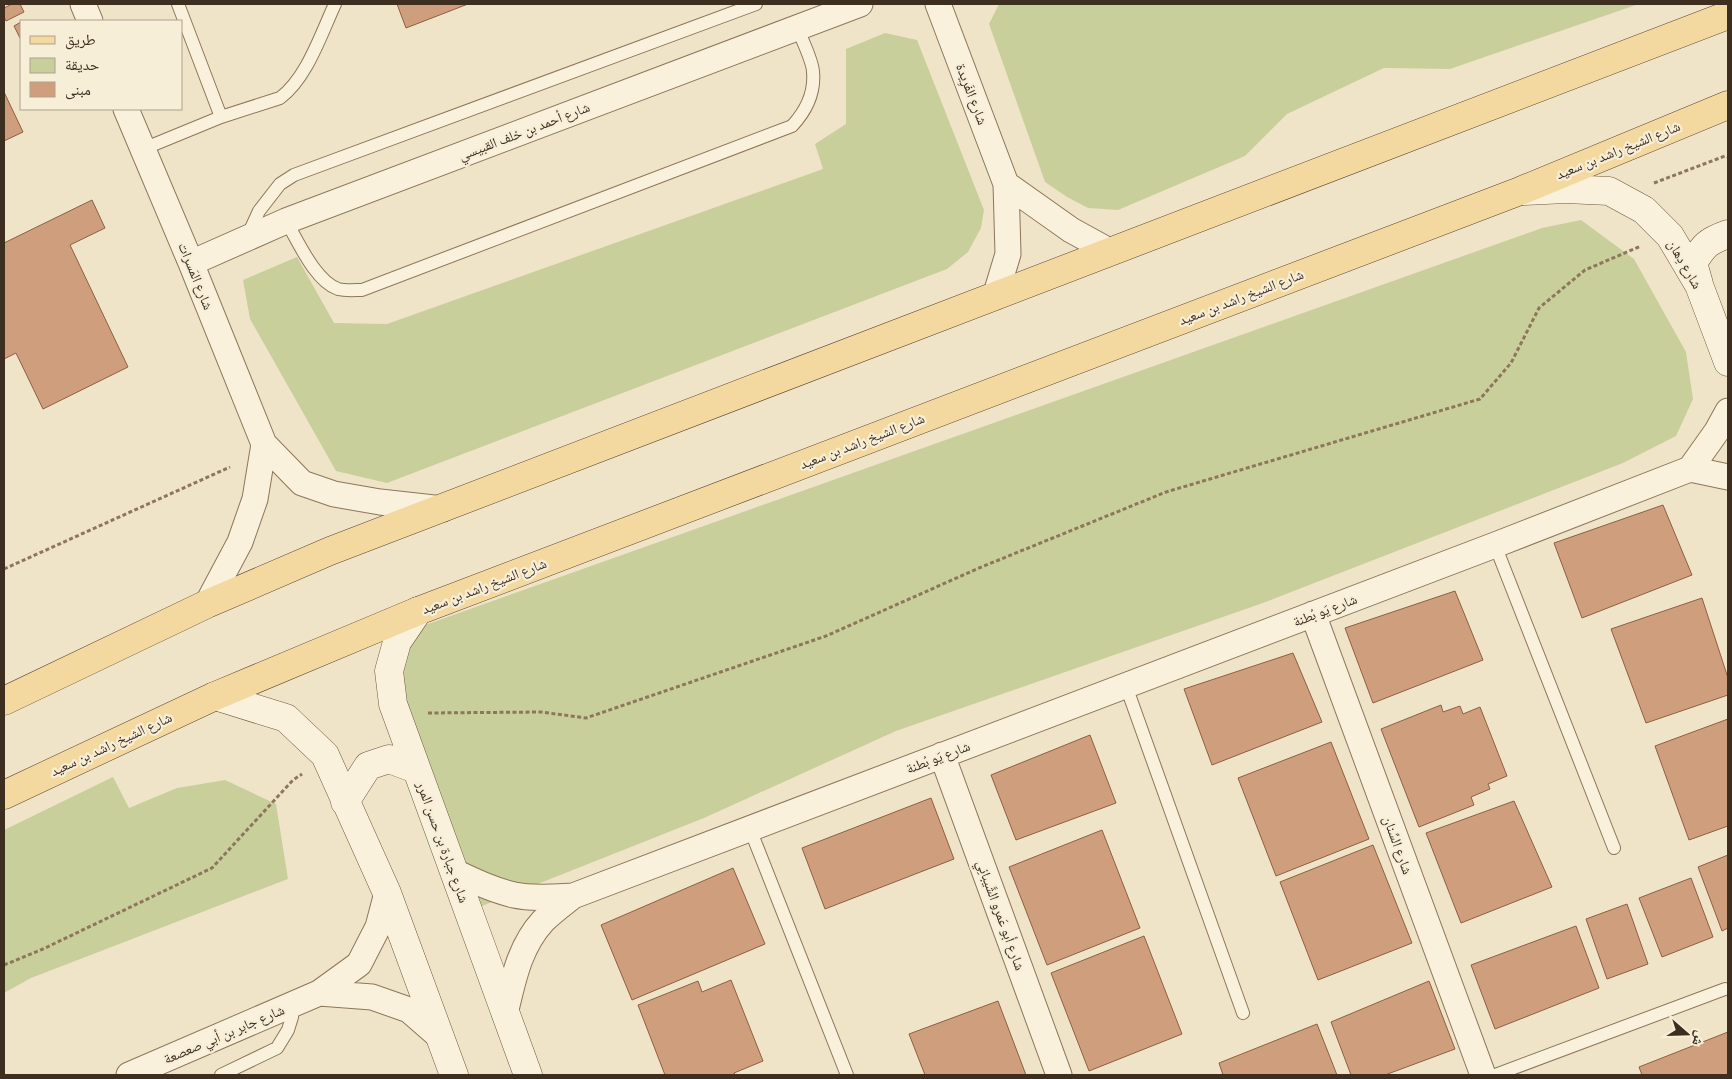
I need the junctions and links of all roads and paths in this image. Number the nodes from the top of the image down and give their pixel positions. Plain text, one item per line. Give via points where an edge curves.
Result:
1 (83, 4) edge
2 (178, 4) edge
3 (335, 4) edge
4 (756, 4) edge
5 (860, 4) edge
6 (938, 4) edge
7 (828, 9) edge
8 (1728, 15) edge
9 (90, 20) edge
10 (797, 27) junction
11 (1728, 105) edge
12 (126, 110) edge
13 (221, 117) junction
14 (143, 149) junction
15 (1728, 157) edge
16 (1006, 184) junction
17 (1520, 191) junction
18 (1636, 206) junction
19 (286, 221) junction
20 (1728, 234) edge
21 (1670, 236) junction
22 (248, 237) junction
23 (1111, 252) junction
24 (191, 263) junction
25 (1700, 285) junction
26 (996, 297) junction
27 (1728, 362) edge
28 (1728, 411) edge
29 (264, 444) junction
30 (230, 467) dead end
31 (1690, 469) junction
32 (1728, 477) edge
33 (443, 509) junction
34 (1495, 545) junction
35 (4, 569) edge
36 (207, 604) junction
37 (418, 611) junction
38 (1314, 614) junction
39 (1126, 686) junction
40 (215, 696) junction
41 (4, 701) edge
42 (422, 713) dead end
43 (942, 756) junction
44 (416, 769) junction
45 (307, 771) dead end
46 (4, 794) edge
47 (345, 802) junction
48 (750, 829) junction
49 (1614, 848) dead end
50 (454, 872) junction
51 (387, 892) junction
52 (573, 896) junction
53 (4, 965) edge
54 (1725, 988) dead end
55 (319, 993) junction
56 (294, 1004) junction
57 (1243, 1013) dead end
58 (506, 1014) junction
59 (440, 1037) junction
60 (129, 1075) edge
61 (221, 1075) edge
62 (454, 1075) edge
63 (528, 1075) edge
64 (847, 1075) edge
65 (1059, 1075) edge
66 (1483, 1075) edge
67 (1495, 1075) edge

1 - 9 street
2 - 13 lane
3 - 13 lane via 302,74 287,93
4 - 22 lane via 294,175 280,184 271,196
5 - 7 street, شارع أحمد بن خلف القبيسي
6 - 16 street, شارع الفَرِيدة
7 - 10 street, شارع أحمد بن خلف القبيسي
8 - 23 main road
10 - 19 street, شارع أحمد بن خلف القبيسي
10 - 19 lane via 813,71 811,94 804,113 792,126 371,286 353,290 338,288 325,280 316,271
11 - 17 main road, شارع الشيخ راشد بن سعيد
12 - 14 street, شارع المَسرات
13 - 14 lane
14 - 24 street, شارع المَسرات
15 - 18 path via 1655,182
16 - 23 street via 1071,230
16 - 26 street, شارع الفَرِيدة via 1008,254
17 - 18 street, شارع دِهان via 1610,191
17 - 37 main road, شارع الشيخ راشد بن سعيد
18 - 21 street, شارع دِهان
19 - 22 street, شارع أحمد بن خلف القبيسي
20 - 25 street via 1702,248 1693,263
21 - 25 street, شارع دِهان
21 - 42 path via 1586,270 1539,308 1511,363 1480,399 1166,492 979,568 826,636 586,718 541,712
22 - 24 street, شارع أحمد بن خلف القبيسي
23 - 26 main road
24 - 29 street, شارع المَسرات
25 - 27 street, شارع دِهان
26 - 33 main road
28 - 31 street
29 - 33 street, شارع المَسرات via 302,483 334,494
29 - 36 street via 255,499 243,534
30 - 35 path
31 - 32 street
31 - 34 street, شارع يَو بُطنة
33 - 36 main road via 330,551
34 - 38 street, شارع يَو بُطنة
34 - 49 lane
36 - 41 main road
37 - 40 main road, شارع الشيخ راشد بن سعيد
37 - 44 street, شارع جبارة بن حسن المرر via 397,642 389,671 393,704
38 - 39 street, شارع يَو بُطنة
38 - 66 street, شارع السِّنان
39 - 43 street, شارع يَو بُطنة
39 - 57 lane
40 - 46 main road, شارع الشيخ راشد بن سعيد
40 - 47 street via 286,718 325,755
43 - 48 street, شارع يَو بُطنة
43 - 65 street, شارع أبو عَمرو الشَّيبانِي
44 - 47 street via 389,759 368,766
44 - 50 street, شارع جبارة بن حسن المرر
45 - 53 path via 293,780 212,868
47 - 51 street
48 - 52 street, شارع يَو بُطنة
48 - 64 lane
50 - 52 street, شارع يَو بُطنة via 514,895 542,898
50 - 58 street, شارع جبارة بن حسن المرر
51 - 55 street, شارع جابر بن أبي صعصعة via 378,927 359,964
51 - 59 street
52 - 58 street, شارع يَو بُطنة via 544,921 527,943 515,972
54 - 67 lane
55 - 56 street, شارع جابر بن أبي صعصعة
55 - 59 street, شارع جابر بن أبي صعصعة via 372,997 410,1010
56 - 60 street, شارع جابر بن أبي صعصعة
56 - 61 lane via 288,1030 277,1048
58 - 63 street, شارع جبارة بن حسن المرر
59 - 62 street

